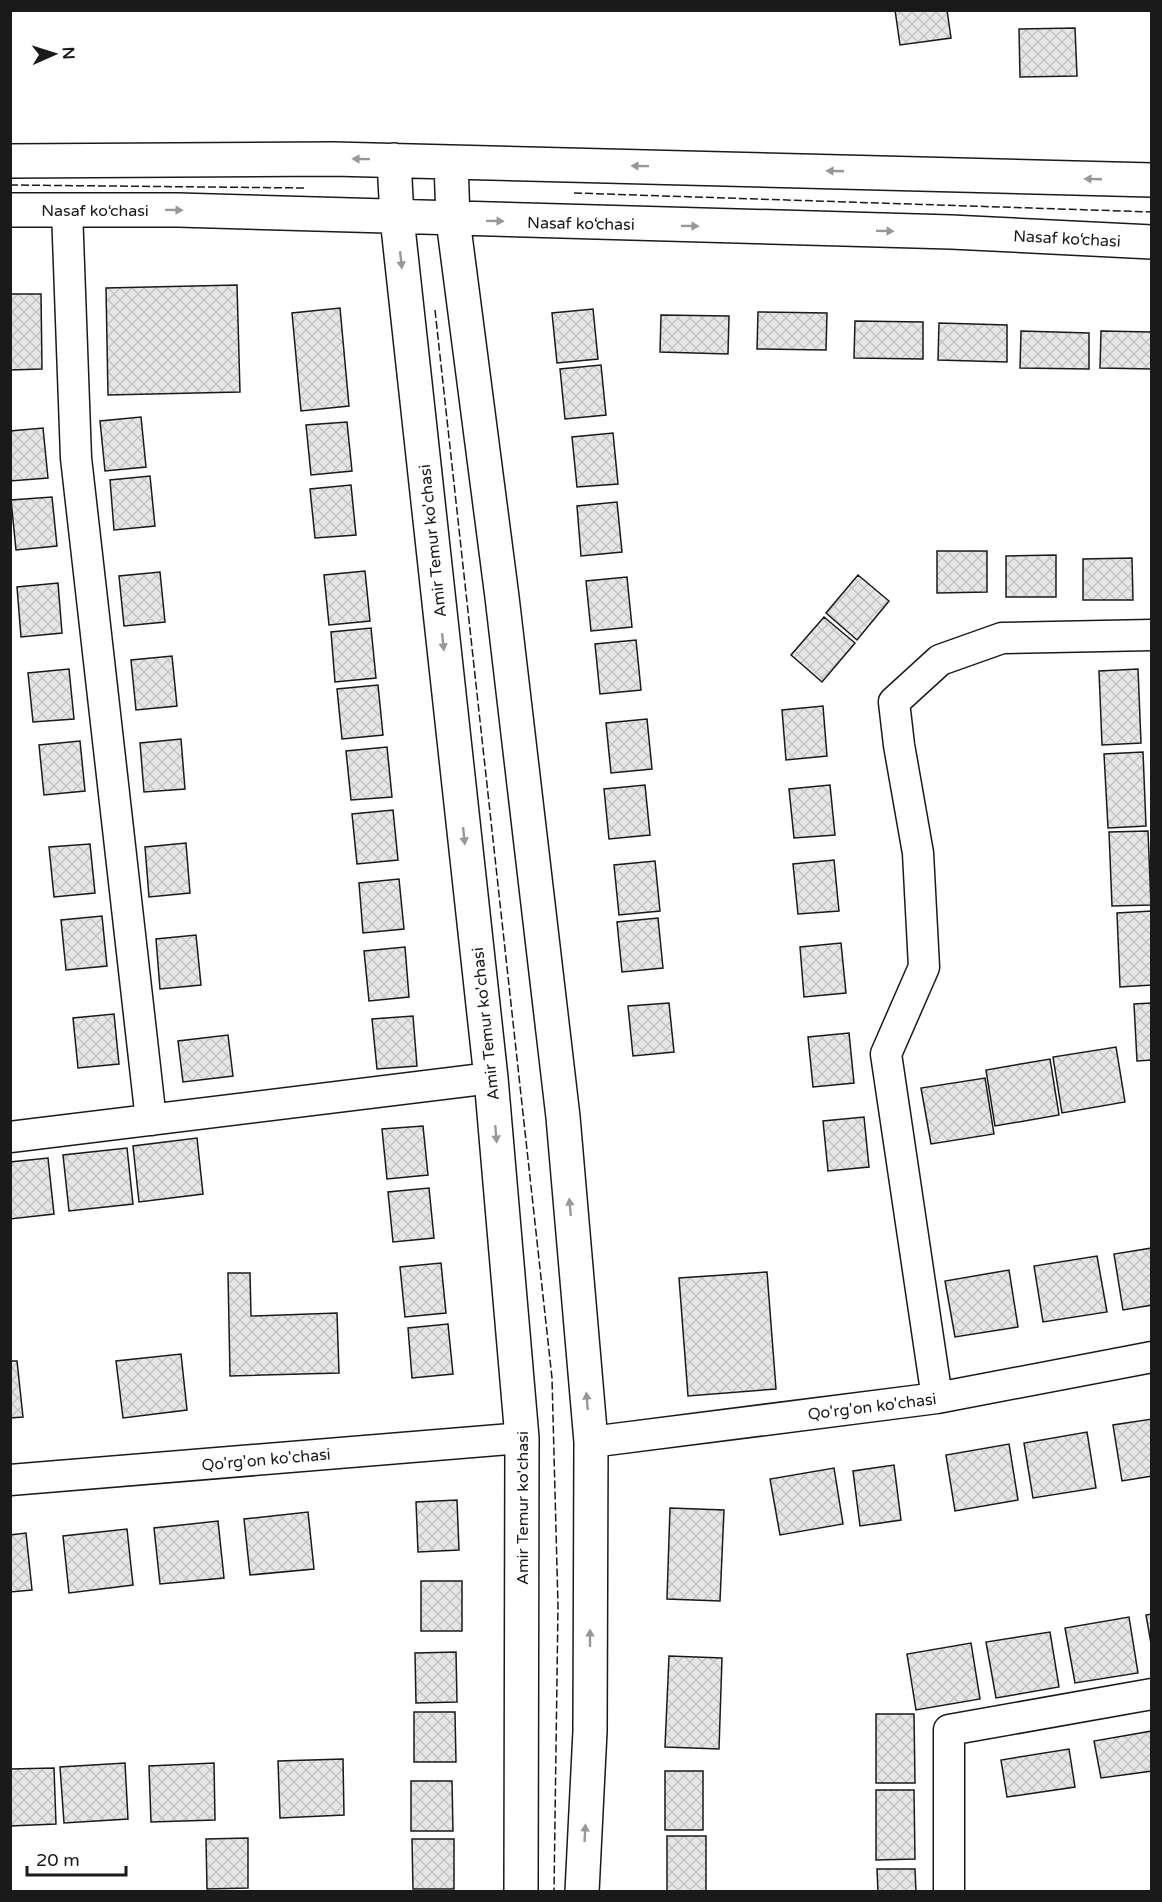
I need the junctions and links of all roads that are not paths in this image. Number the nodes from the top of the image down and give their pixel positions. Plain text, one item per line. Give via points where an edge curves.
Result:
1 (394, 160) junction
2 (10, 161) edge
3 (451, 162) junction
4 (1152, 180) edge
5 (10, 210) edge
6 (67, 210) junction
7 (397, 218) junction
8 (453, 220) junction
9 (1152, 242) edge
10 (1152, 635) edge
11 (491, 1078) junction
12 (151, 1120) junction
13 (10, 1137) edge
14 (1152, 1357) edge
15 (937, 1398) junction
16 (522, 1438) junction
17 (591, 1442) junction
18 (10, 1480) edge
19 (1152, 1694) edge
20 (521, 1892) edge
21 (582, 1892) edge
22 (949, 1892) edge

1 -> 2 main road
1 - 3 main road
1 - 7 main road, Amir Temur ko'chasi
4 -> 3 main road
3 - 8 main road
5 - 6 main road, Nasaf ko‘chasi
6 -> 7 main road, Nasaf ko‘chasi
6 - 12 street via 76,458
7 - 8 main road, Nasaf ko‘chasi
7 -> 11 main road, Amir Temur ko'chasi
8 -> 9 main road, Nasaf ko‘chasi via 951,232
17 -> 8 main road via 562,1117 502,597
10 - 15 street via 1002,638 940,660 894,702 918,852 924,967 886,1054
11 - 12 street
11 -> 16 main road, Amir Temur ko'chasi
12 - 13 street
14 - 15 street, Qo'rg'on ko'chasi
15 - 17 street, Qo'rg'on ko'chasi
16 - 18 street, Qo'rg'on ko'chasi
16 - 20 main road, Amir Temur ko'chasi
21 -> 17 main road via 590,1731
19 - 22 street via 949,1730

